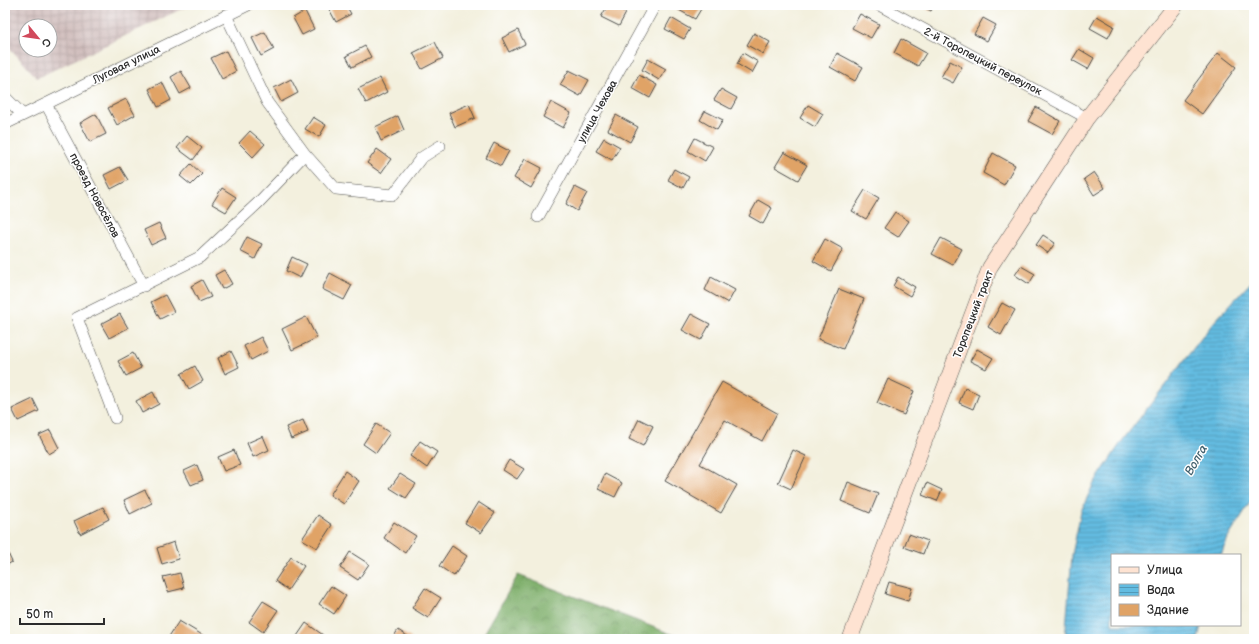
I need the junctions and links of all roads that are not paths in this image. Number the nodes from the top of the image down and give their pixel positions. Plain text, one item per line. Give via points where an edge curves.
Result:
1 (248, 5) edge
2 (655, 5) edge
3 (879, 5) edge
4 (1176, 5) edge
5 (226, 16) junction
6 (5, 97) edge
7 (46, 104) junction
8 (23, 115) junction
9 (1087, 118) junction
10 (5, 124) edge
11 (440, 146) dead end
12 (305, 154) junction
13 (538, 217) dead end
14 (144, 286) junction
15 (115, 418) dead end
16 (850, 639) edge

1 - 5 street, Луговая улица
2 - 13 street, улица Чехова
3 - 9 street, 2-й Торопецкий переулок
4 - 9 main road, Торопецкий тракт
5 - 7 street, Луговая улица
5 - 12 street via 268,102
6 - 8 street
7 - 8 street, Луговая улица
7 - 14 street, проезд Новосёлов
8 - 10 street, Луговая улица
9 - 16 main road, Торопецкий тракт via 990,267
11 - 12 street via 421,158 393,195 336,189
12 - 14 street via 258,203 200,257
14 - 15 street via 77,318

